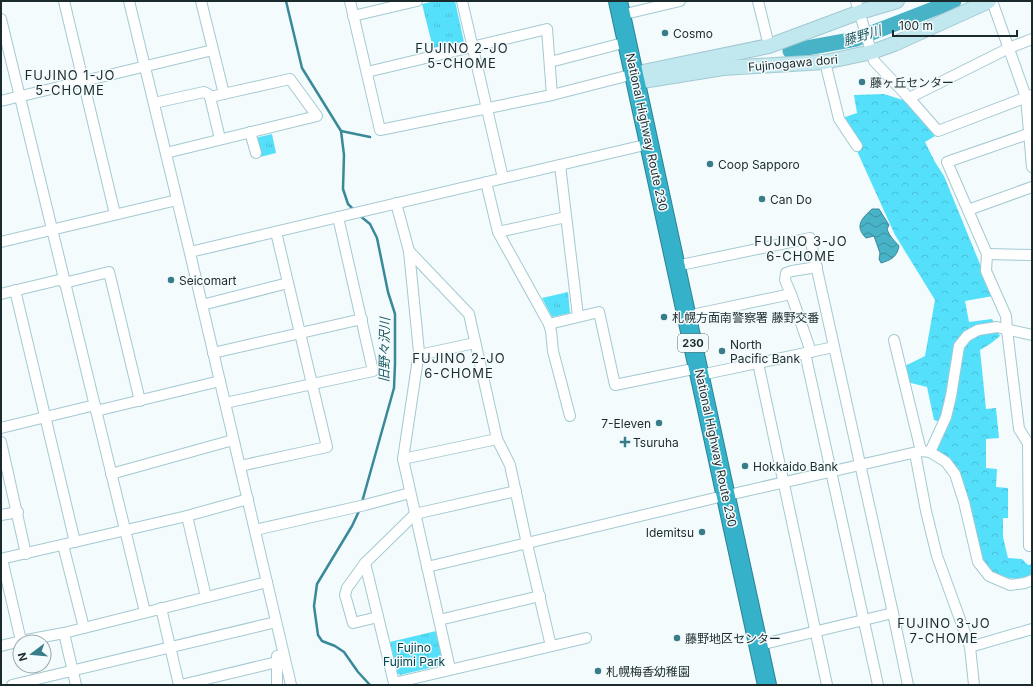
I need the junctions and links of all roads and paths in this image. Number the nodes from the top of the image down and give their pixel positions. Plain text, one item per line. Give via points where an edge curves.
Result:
1 (64, 1) edge
2 (129, 1) edge
3 (201, 1) edge
4 (350, 1) edge
5 (417, 1) edge
6 (462, 1) edge
7 (680, 1) edge
8 (758, 1) edge
9 (898, 1) edge
10 (989, 1) edge
11 (992, 1) edge
12 (619, 8) edge
13 (859, 11) edge
14 (353, 16) junction
15 (1, 19) edge
16 (1032, 39) edge
17 (627, 42) junction
18 (769, 46) junction
19 (472, 47) junction
20 (1009, 48) junction
21 (213, 50) junction
22 (871, 50) junction
23 (550, 62) junction
24 (825, 62) junction
25 (145, 67) junction
26 (367, 72) junction
27 (635, 78) junction
28 (83, 81) junction
29 (224, 94) junction
30 (552, 95) junction
31 (20, 96) junction
32 (1029, 96) edge
33 (210, 97) junction
34 (909, 98) junction
35 (1, 101) edge
36 (154, 103) junction
37 (487, 108) junction
38 (250, 132) junction
39 (1028, 134) junction
40 (220, 139) junction
41 (649, 144) junction
42 (857, 146) dead end
43 (166, 153) junction
44 (256, 153) dead end
45 (560, 165) junction
46 (1032, 167) edge
47 (503, 178) junction
48 (486, 182) junction
49 (1032, 187) edge
50 (177, 200) junction
51 (396, 203) junction
52 (968, 210) junction
53 (115, 214) junction
54 (338, 217) junction
55 (566, 217) junction
56 (51, 229) junction
57 (276, 232) junction
58 (498, 232) junction
59 (1, 242) edge
60 (409, 251) junction
61 (190, 252) junction
62 (987, 254) junction
63 (1032, 255) edge
64 (676, 266) junction
65 (816, 267) junction
66 (64, 281) junction
67 (288, 284) junction
68 (15, 290) junction
69 (1, 294) edge
70 (791, 294) junction
71 (202, 305) junction
72 (578, 316) junction
73 (687, 316) junction
74 (362, 319) junction
75 (549, 324) junction
76 (1007, 330) junction
77 (300, 333) junction
78 (1032, 335) edge
79 (894, 340) dead end
80 (476, 343) junction
81 (834, 347) junction
82 (213, 353) junction
83 (808, 353) junction
84 (419, 355) junction
85 (758, 363) junction
86 (699, 371) junction
87 (220, 380) junction
88 (312, 384) junction
89 (140, 401) junction
90 (225, 403) junction
91 (95, 408) junction
92 (570, 416) dead end
93 (46, 417) junction
94 (1, 428) edge
95 (497, 439) junction
96 (233, 440) junction
97 (1, 442) edge
98 (1030, 443) edge
99 (922, 452) junction
100 (402, 459) junction
101 (860, 464) junction
102 (240, 466) junction
103 (4, 470) edge
104 (831, 471) junction
105 (111, 474) junction
106 (784, 482) junction
107 (516, 491) junction
108 (410, 493) junction
109 (726, 495) junction
110 (248, 499) junction
111 (18, 512) junction
112 (415, 514) junction
113 (1, 516) edge
114 (187, 516) junction
115 (125, 530) junction
116 (255, 530) junction
117 (75, 542) junction
118 (527, 544) junction
119 (63, 545) junction
120 (1032, 546) edge
121 (26, 554) junction
122 (1, 559) edge
123 (365, 563) junction
124 (427, 567) junction
125 (1032, 580) edge
126 (267, 582) junction
127 (540, 596) junction
128 (206, 597) junction
129 (161, 608) junction
130 (145, 612) junction
131 (893, 613) junction
132 (378, 617) junction
133 (439, 620) junction
134 (863, 620) junction
135 (276, 622) junction
136 (84, 628) junction
137 (1032, 629) edge
138 (815, 631) junction
139 (64, 633) junction
140 (20, 634) edge
141 (52, 635) edge
142 (586, 638) dead end
143 (12, 643) edge
144 (758, 645) junction
145 (1, 646) edge
146 (551, 646) junction
147 (970, 647) junction
148 (171, 648) junction
149 (277, 662) junction
150 (450, 669) junction
151 (73, 671) junction
152 (12, 685) edge
153 (76, 685) edge
154 (180, 685) edge
155 (277, 685) edge
156 (291, 685) edge
157 (767, 685) edge
158 (827, 685) edge
159 (878, 685) edge
160 (908, 685) edge
161 (974, 685) edge

1 - 28 street
2 - 25 street
3 - 21 street
4 - 14 street
5 - 14 street
6 - 19 street
7 - 12 street
8 - 18 street
9 - 13 street, Fujinogawa dori
10 - 22 street, Fujinogawa dori via 894,44
11 - 20 street
12 - 17 highway, National Highway Route 230 / 230
13 - 18 street, Fujinogawa dori
13 - 22 street
14 - 26 street
15 - 31 street
16 - 20 street
17 - 23 street
17 - 27 highway, National Highway Route 230 / 230
18 - 27 street, Fujinogawa dori
19 - 23 street via 547,29
19 - 26 street
19 - 37 street
20 - 32 street
20 - 34 street
21 - 25 street
21 - 29 street
22 - 24 street, Fujinogawa dori
22 - 34 street via 874,62
23 - 30 street
24 - 27 street, Fujinogawa dori via 723,68
24 - 42 street via 839,119
25 - 28 street
25 - 36 street
26 - 37 street via 380,130
27 - 30 street
27 - 41 highway, National Highway Route 230 / 230
28 - 31 street
28 - 53 street
29 - 33 street
29 - 38 street via 290,80 317,116
30 - 37 street
31 - 35 street
31 - 56 street
32 - 34 street via 938,131
32 - 39 street
33 - 36 street via 204,92
33 - 40 street
36 - 43 street
37 - 47 street
38 - 40 street
38 - 44 street
39 - 46 street
39 - 52 street via 947,162
40 - 43 street
41 - 45 street
41 - 64 highway, National Highway Route 230 / 230
43 - 50 street
45 - 47 street
45 - 55 street
47 - 48 street
48 - 51 street
48 - 58 street
49 - 52 street
50 - 53 street
50 - 61 street
51 - 54 street
51 - 60 street
52 - 62 street
53 - 56 street
54 - 57 street
54 - 74 street
55 - 58 street
55 - 72 street
56 - 59 street
56 - 66 street
57 - 61 street
57 - 67 street
58 - 75 street
60 - 80 street via 469,314
60 - 84 street
61 - 71 street
62 - 63 street
62 - 76 street via 986,271 1006,316
64 - 65 street via 810,238
64 - 73 highway, National Highway Route 230 / 230
65 - 70 street via 786,274 785,280
65 - 81 street
66 - 68 street
66 - 89 street via 109,272
66 - 91 street
67 - 71 street
67 - 77 street
68 - 69 street
68 - 93 street
70 - 73 street
70 - 83 street
71 - 82 street
72 - 75 street
72 - 86 street via 599,312 615,385
73 - 86 highway, National Highway Route 230 / 230
74 - 77 street
74 - 88 street via 373,371
75 - 92 street via 553,351
76 - 78 street
76 - 98 street via 1019,429
76 - 99 street via 997,327 978,330 967,336 959,346 946,417
77 - 82 street
77 - 88 street
79 - 99 street
80 - 84 street
80 - 95 street
81 - 83 street
81 - 101 street
82 - 87 street
83 - 85 street
83 - 104 street
84 - 100 street
85 - 86 street
85 - 106 street
86 - 109 highway, National Highway Route 230 / 230
87 - 89 street
87 - 90 street
88 - 90 street
88 - 102 street via 327,447
89 - 91 street
90 - 96 street
91 - 93 street
91 - 105 street
93 - 94 street
93 - 117 street
95 - 100 street
95 - 107 street via 510,465
96 - 102 street
96 - 105 street
97 - 103 street
98 - 120 street via 1029,546
99 - 101 street
99 - 125 street via 946,462 955,474 978,562 989,576 1010,585
99 - 147 street via 926,511 937,556
100 - 108 street
101 - 104 street
101 - 131 street
102 - 110 street
103 - 111 street
104 - 106 street
104 - 134 street
105 - 115 street
106 - 109 street
106 - 138 street
107 - 112 street
107 - 118 street
108 - 112 street
108 - 116 street
109 - 118 street
109 - 144 highway, National Highway Route 230 / 230
110 - 114 street
110 - 116 street
111 - 113 street
111 - 121 street
112 - 123 street
112 - 124 street
114 - 115 street
114 - 128 street
115 - 117 street
115 - 130 street
116 - 126 street
117 - 119 street
118 - 124 street
118 - 127 street
119 - 121 street
119 - 136 street
121 - 122 street
122 - 140 street
123 - 132 street
123 - 132 street via 347,588 345,595 353,623
124 - 133 street
126 - 128 street
126 - 135 street
127 - 133 street
127 - 146 street
128 - 129 street
129 - 130 street
129 - 148 street
130 - 136 street
131 - 134 street
131 - 160 street
132 - 150 street via 394,683
133 - 150 street
134 - 138 street
134 - 159 street
135 - 148 street
135 - 149 street
135 - 156 street
136 - 139 street
137 - 147 street
138 - 144 street
138 - 158 street
139 - 141 street
139 - 151 street
142 - 146 street
143 - 145 street
144 - 157 highway, National Highway Route 230 / 230
146 - 150 street
147 - 161 street
148 - 151 street
148 - 154 street
149 - 154 street
149 - 155 street
151 - 152 street
151 - 153 street

